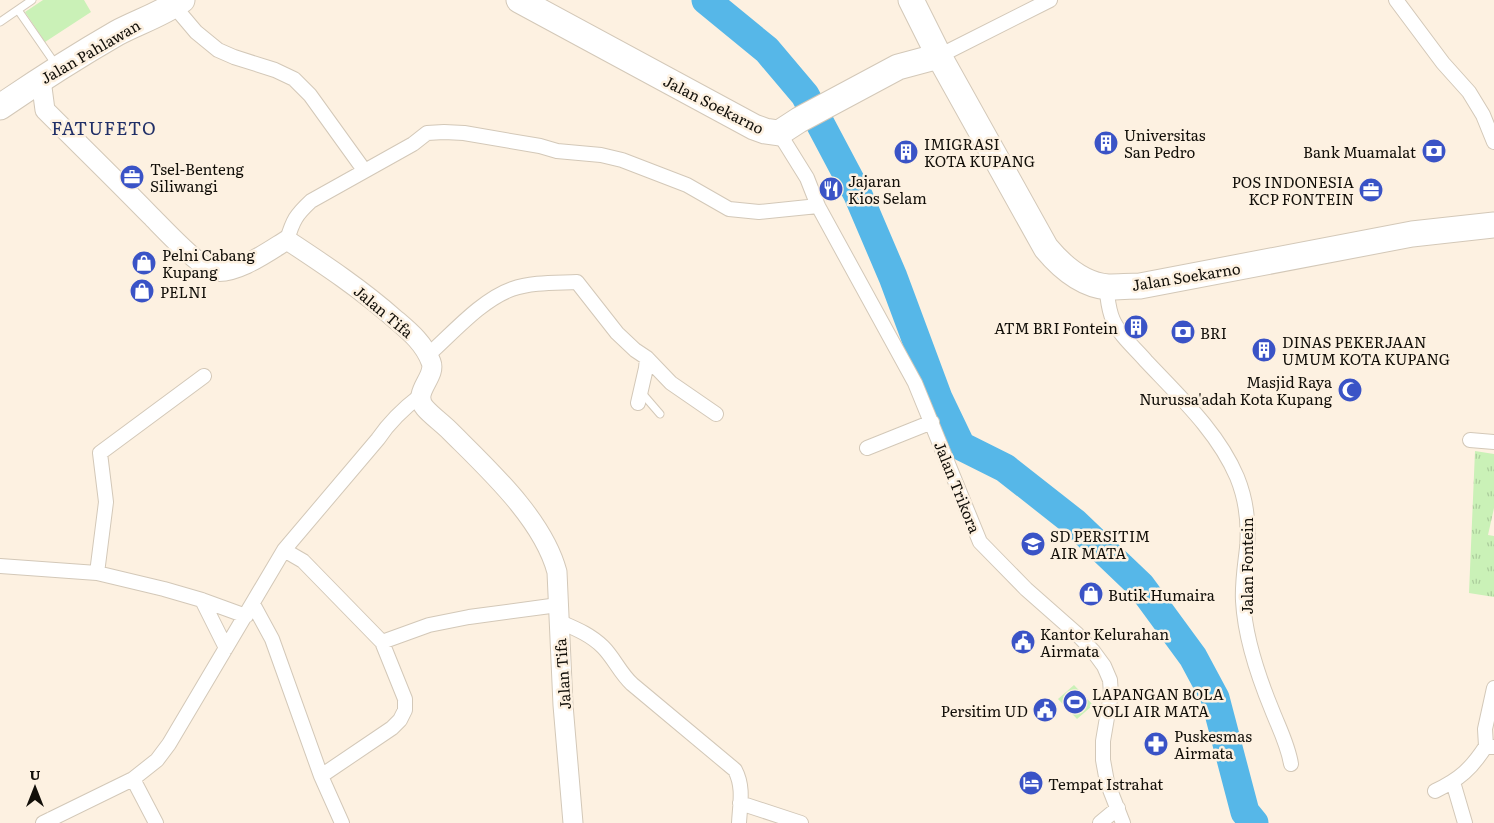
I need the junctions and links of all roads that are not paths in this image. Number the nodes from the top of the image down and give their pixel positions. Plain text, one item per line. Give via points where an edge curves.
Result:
1 (32, 0) edge
2 (519, 0) edge
3 (911, 0) edge
4 (1050, 0) edge
5 (1396, 0) edge
6 (178, 3) edge
7 (18, 10) junction
8 (0, 22) edge
9 (939, 56) junction
10 (50, 75) junction
11 (0, 107) edge
12 (789, 127) junction
13 (1494, 142) edge
14 (364, 170) junction
15 (818, 206) junction
16 (1494, 225) edge
17 (287, 240) junction
18 (1106, 287) junction
19 (427, 356) junction
20 (647, 358) junction
21 (204, 376) dead end
22 (421, 395) junction
23 (639, 397) joint
24 (660, 414) dead end
25 (716, 414) dead end
26 (932, 422) junction
27 (1470, 440) dead end
28 (1494, 442) edge
29 (867, 448) dead end
30 (284, 550) junction
31 (0, 566) edge
32 (97, 573) junction
33 (202, 600) junction
34 (253, 604) junction
35 (558, 613) junction
36 (246, 616) junction
37 (382, 642) junction
38 (226, 648) junction
39 (1494, 688) edge
40 (1490, 747) edge
41 (1291, 764) dead end
42 (321, 776) junction
43 (133, 779) junction
44 (1453, 782) junction
45 (1435, 791) dead end
46 (740, 803) junction
47 (1118, 808) junction
48 (42, 823) edge
49 (156, 823) edge
50 (342, 823) edge
51 (573, 823) edge
52 (739, 823) edge
53 (801, 823) edge
54 (1100, 823) edge
55 (1123, 823) edge
56 (1465, 823) edge

1 - 7 lane
2 - 12 highway, Jalan Soekarno via 754,127 765,131
3 - 9 highway, Jalan Soekarno
4 - 9 street
5 - 13 street via 1469,92
6 - 10 highway, Jalan Pahlawan via 117,33
6 - 14 street via 196,32 218,50 294,79 310,95
7 - 8 lane
7 - 10 lane
9 - 12 highway via 898,67
9 - 18 highway, Jalan Soekarno via 1046,248 1072,274
10 - 11 highway, Jalan Pahlawan
10 - 17 street via 45,110 205,266 214,270 239,267
12 - 15 street, Jalan Trikora
14 - 15 street via 427,133 444,132 622,160 687,185 729,209 759,212
14 - 17 street via 311,201 292,223
15 - 26 street, Jalan Trikora via 915,383
16 - 18 highway, Jalan Soekarno via 1412,234 1160,283
17 - 19 street, Jalan Tifa via 373,300 419,340
18 - 41 street, Jalan Fontein via 1109,308 1119,331 1188,406 1224,452 1237,478 1247,524 1243,576 1245,620 1260,677 1288,747
19 - 20 street via 497,296 528,285 577,282 617,333
19 - 22 street via 432,366
20 - 23 street
20 - 25 street via 671,383
21 - 32 street via 100,453 106,502
22 - 30 street via 392,419
22 - 35 street, Jalan Tifa via 423,406 521,505 544,538 557,572
23 - 24 lane
26 - 29 street
26 - 47 street, Jalan Trikora via 980,542 1026,589 1078,634 1104,666 1111,694 1103,760 1107,782
27 - 28 street
30 - 34 street
30 - 37 street via 303,561
31 - 32 street
32 - 33 street
33 - 36 street
33 - 38 street
34 - 36 street
34 - 42 street via 272,639
35 - 37 street via 470,617 429,625
35 - 46 street via 604,648 622,675 734,770 742,790
35 - 51 street, Jalan Tifa
36 - 38 street
37 - 42 street via 405,699 405,710 392,728
38 - 43 street via 169,744 157,760
39 - 40 street via 1485,729
40 - 44 street
42 - 50 street
43 - 48 street
43 - 49 street
44 - 45 street
44 - 56 street
46 - 52 street
46 - 53 street
47 - 54 street
47 - 55 street, Jalan Trikora

